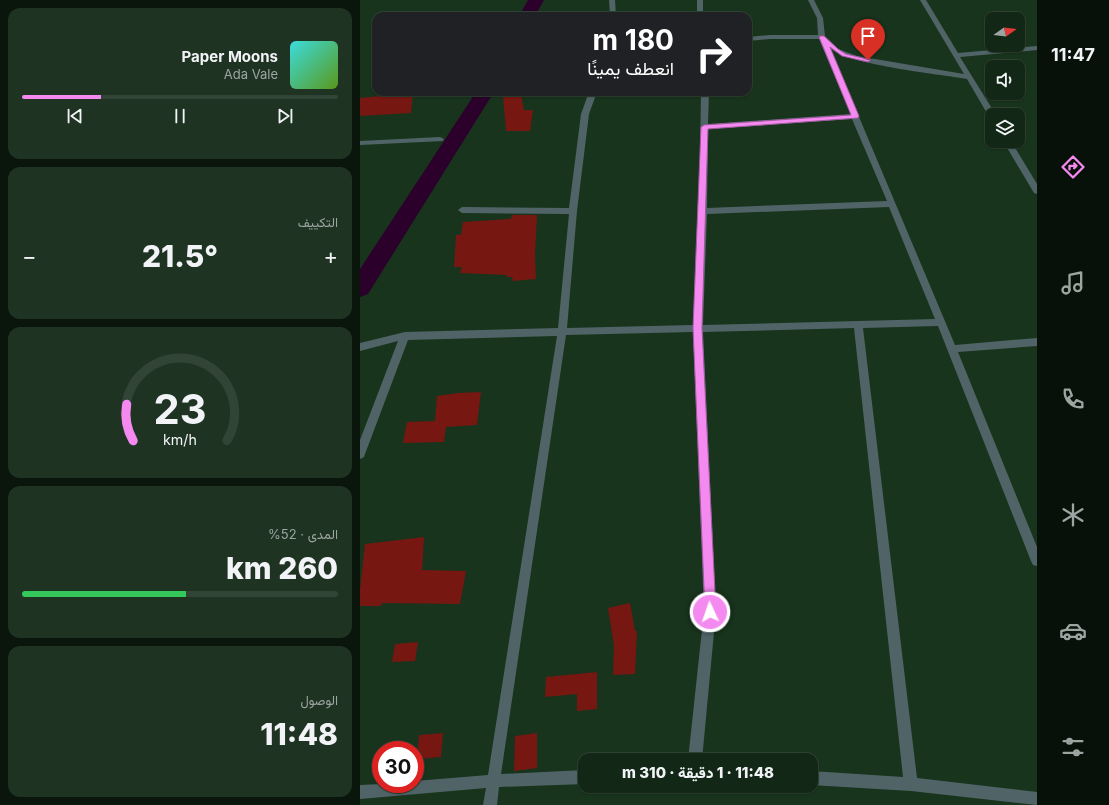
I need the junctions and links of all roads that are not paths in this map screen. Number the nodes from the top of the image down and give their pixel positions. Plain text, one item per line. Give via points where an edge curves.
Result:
1 (612, 0) edge
2 (700, 0) edge
3 (811, 0) edge
4 (923, 0) edge
5 (613, 12) edge
6 (700, 12) edge
7 (822, 37) junction
8 (752, 39) edge
9 (1037, 48) edge
10 (957, 56) junction
11 (969, 77) junction
12 (592, 96) edge
13 (705, 96) edge
14 (988, 108) edge
15 (856, 116) junction
16 (704, 127) junction
17 (440, 139) dead end
18 (360, 143) edge
19 (1011, 148) edge
20 (1037, 191) edge
21 (892, 204) junction
22 (462, 210) dead end
23 (573, 211) junction
24 (703, 211) junction
25 (941, 322) junction
26 (858, 324) junction
27 (698, 328) junction
28 (562, 332) junction
29 (405, 336) junction
30 (1037, 342) edge
31 (360, 346) edge
32 (952, 349) junction
33 (360, 454) edge
34 (1037, 561) edge
35 (696, 753) edge
36 (578, 777) edge
37 (818, 778) edge
38 (494, 781) junction
39 (911, 784) junction
40 (360, 792) edge
41 (1037, 799) edge
42 (490, 805) edge

1 - 5 street
2 - 6 street
3 - 7 street via 820,18
4 - 10 street
7 - 8 street
7 - 11 street via 836,50 855,58
7 - 15 street
9 - 10 street
10 - 11 street
11 - 14 street
12 - 23 street via 585,114
13 - 16 street
15 - 16 street
15 - 21 street
16 - 24 street
17 - 18 street
19 - 20 street
21 - 24 street
21 - 25 street
22 - 23 street
23 - 28 street
24 - 27 street
25 - 26 street
25 - 32 street
26 - 27 street
26 - 39 street
27 - 28 street
27 - 35 street via 710,612
28 - 29 street
28 - 38 street
29 - 31 street
29 - 33 street
30 - 32 street
32 - 34 street
36 - 38 street
37 - 39 street
38 - 40 street
38 - 42 street
39 - 41 street

